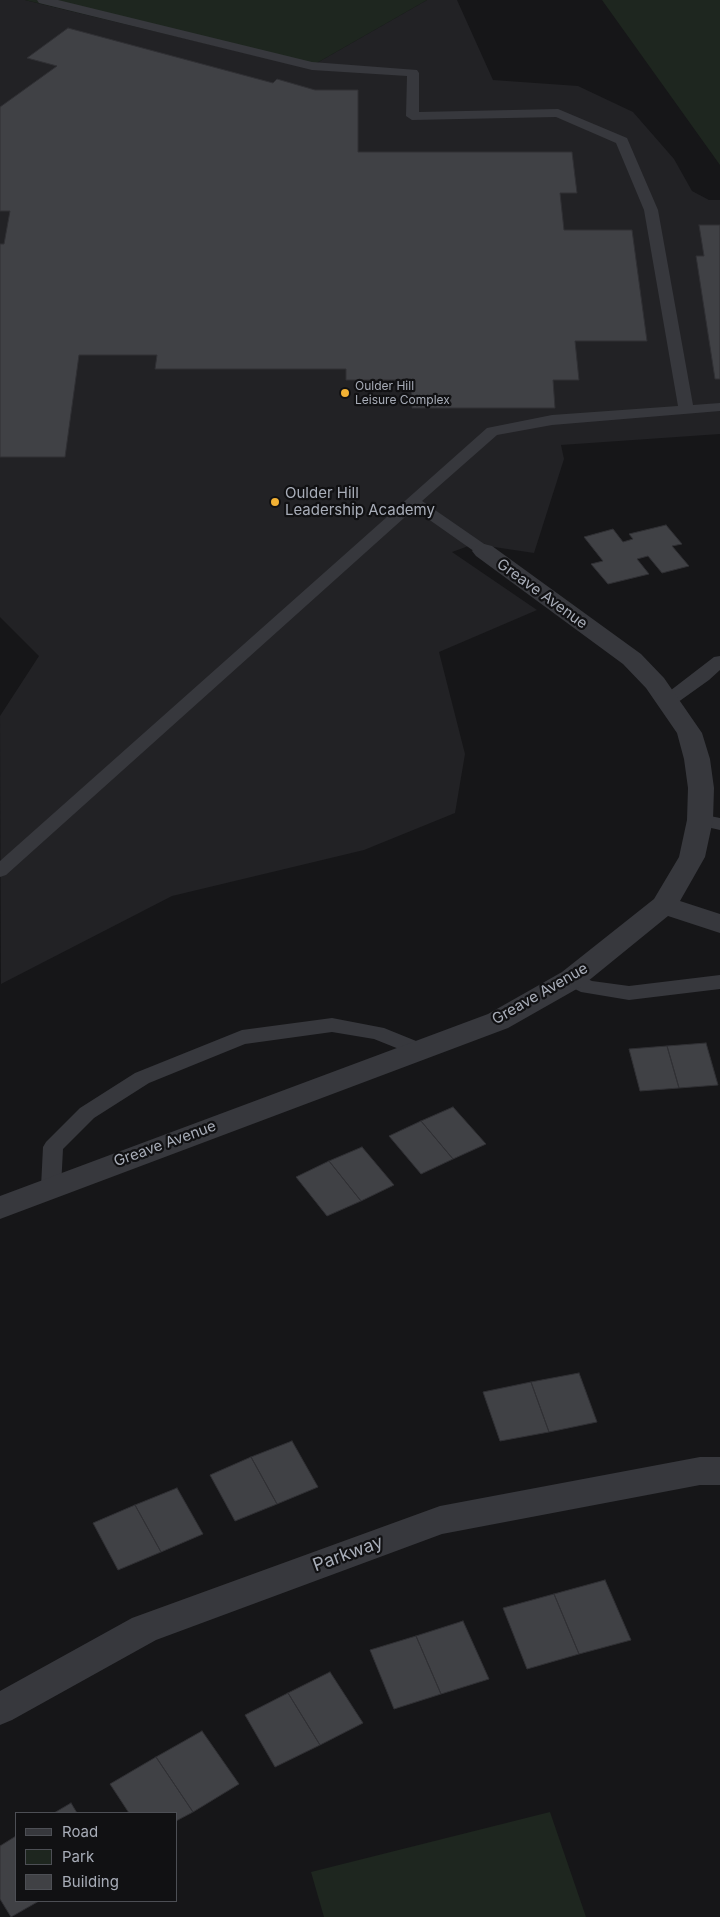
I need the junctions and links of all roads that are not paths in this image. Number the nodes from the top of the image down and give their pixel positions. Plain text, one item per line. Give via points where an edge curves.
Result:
1 (42, 0) edge
2 (720, 407) edge
3 (686, 410) junction
4 (413, 502) junction
5 (484, 551) joint
6 (720, 661) edge
7 (668, 701) junction
8 (710, 822) edge
9 (0, 871) edge
10 (664, 904) junction
11 (720, 924) edge
12 (572, 979) junction
13 (720, 982) edge
14 (419, 1050) junction
15 (50, 1187) junction
16 (0, 1208) edge
17 (720, 1471) edge
18 (0, 1709) edge

1 - 3 lane via 312,66 413,73 412,116 558,113 622,141 651,210
2 - 3 lane
3 - 4 lane via 552,420 492,430
4 - 5 lane
4 - 9 lane
5 - 7 street, Greave Avenue via 632,659
6 - 7 lane
7 - 8 street, Greave Avenue via 689,733
8 - 10 street, Greave Avenue
10 - 11 street
10 - 12 street, Greave Avenue
12 - 13 lane via 588,987 629,993
12 - 14 street, Greave Avenue via 498,1021
14 - 15 street, Greave Avenue
14 - 15 lane via 377,1033 332,1025 242,1036 142,1078 87,1113 53,1147
15 - 16 street, Greave Avenue
17 - 18 street, Parkway via 700,1471 440,1520 144,1628

